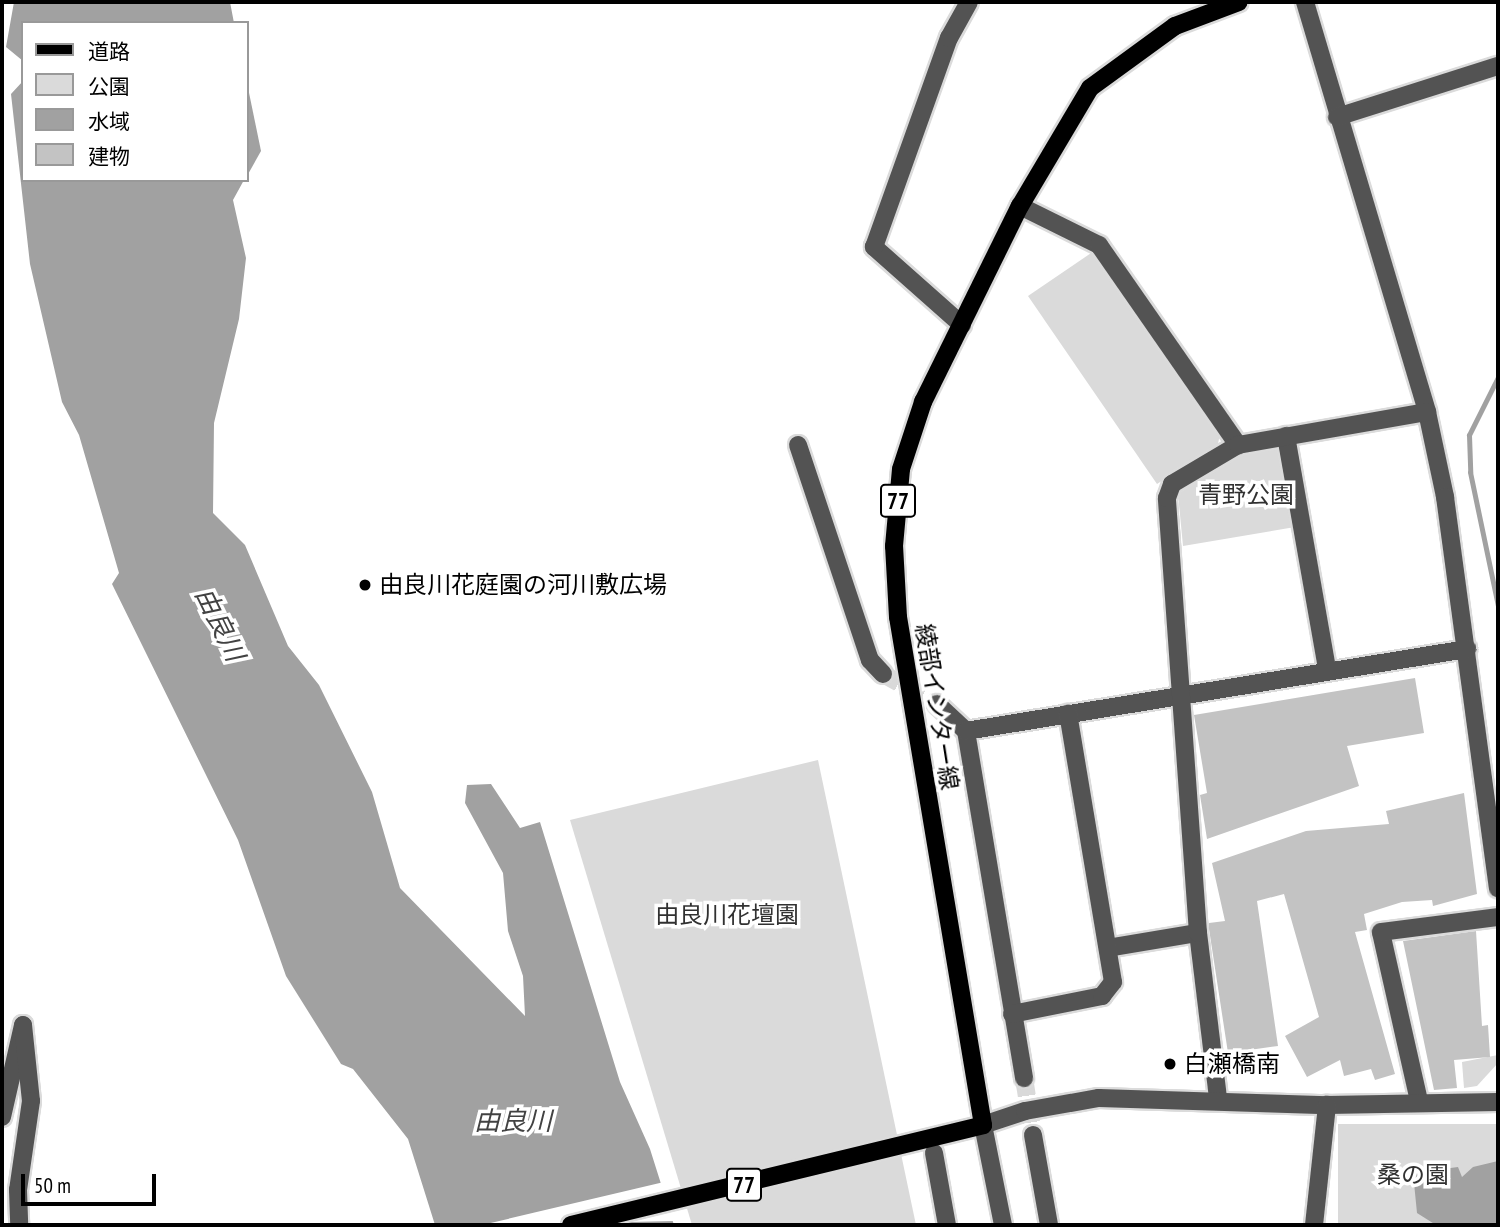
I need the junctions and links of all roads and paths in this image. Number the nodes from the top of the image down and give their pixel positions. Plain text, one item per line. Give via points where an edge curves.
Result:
1 (969, 2) edge
2 (1239, 2) edge
3 (1306, 2) edge
4 (1498, 66) edge
5 (1337, 117) junction
6 (1020, 206) junction
7 (962, 325) junction
8 (1427, 412) junction
9 (1286, 436) junction
10 (1238, 444) junction
11 (798, 446) dead end
12 (1467, 649) junction
13 (1327, 669) junction
14 (883, 674) tunnel mouth
15 (1184, 696) junction
16 (937, 704) tunnel mouth
17 (1068, 714) junction
18 (966, 731) junction
19 (1498, 888) edge
20 (1498, 917) edge
21 (1198, 933) junction
22 (1108, 948) junction
23 (1012, 1014) junction
24 (1024, 1078) tunnel mouth
25 (1218, 1097) junction
26 (1419, 1101) junction
27 (1498, 1102) edge
28 (1327, 1105) junction
29 (2, 1117) edge
30 (983, 1125) junction
31 (1033, 1135) tunnel mouth
32 (934, 1153) dead end
33 (19, 1225) edge
34 (571, 1225) edge
35 (947, 1225) edge
36 (1003, 1225) edge
37 (1049, 1225) edge
38 (1314, 1225) edge

1 - 7 street via 948,38 874,247
2 - 6 main road, 綾部インター線 / 77 via 1175,26 1090,88
3 - 5 street
4 - 5 street
5 - 8 street
6 - 7 main road, 綾部インター線 / 77
6 - 10 street via 1099,245
7 - 30 main road, 綾部インター線 / 77 via 923,402 901,468 894,546 898,617
8 - 9 street
8 - 12 street
9 - 10 street
9 - 13 street
10 - 15 street via 1172,484 1167,498
11 - 14 street via 870,660
12 - 13 street
12 - 19 street
13 - 15 street
15 - 17 street
15 - 21 street
16 - 18 street
17 - 18 street
17 - 22 street
18 - 23 street
20 - 26 street via 1381,932
21 - 22 street
21 - 25 street
22 - 23 street via 1113,982 1102,996
23 - 24 street
25 - 28 street
25 - 30 street via 1099,1098 1025,1111
26 - 27 street
26 - 28 street
28 - 38 street
29 - 33 street via 23,1025 31,1101 18,1190
30 - 34 main road, 77
30 - 36 street
31 - 37 street
32 - 35 street

